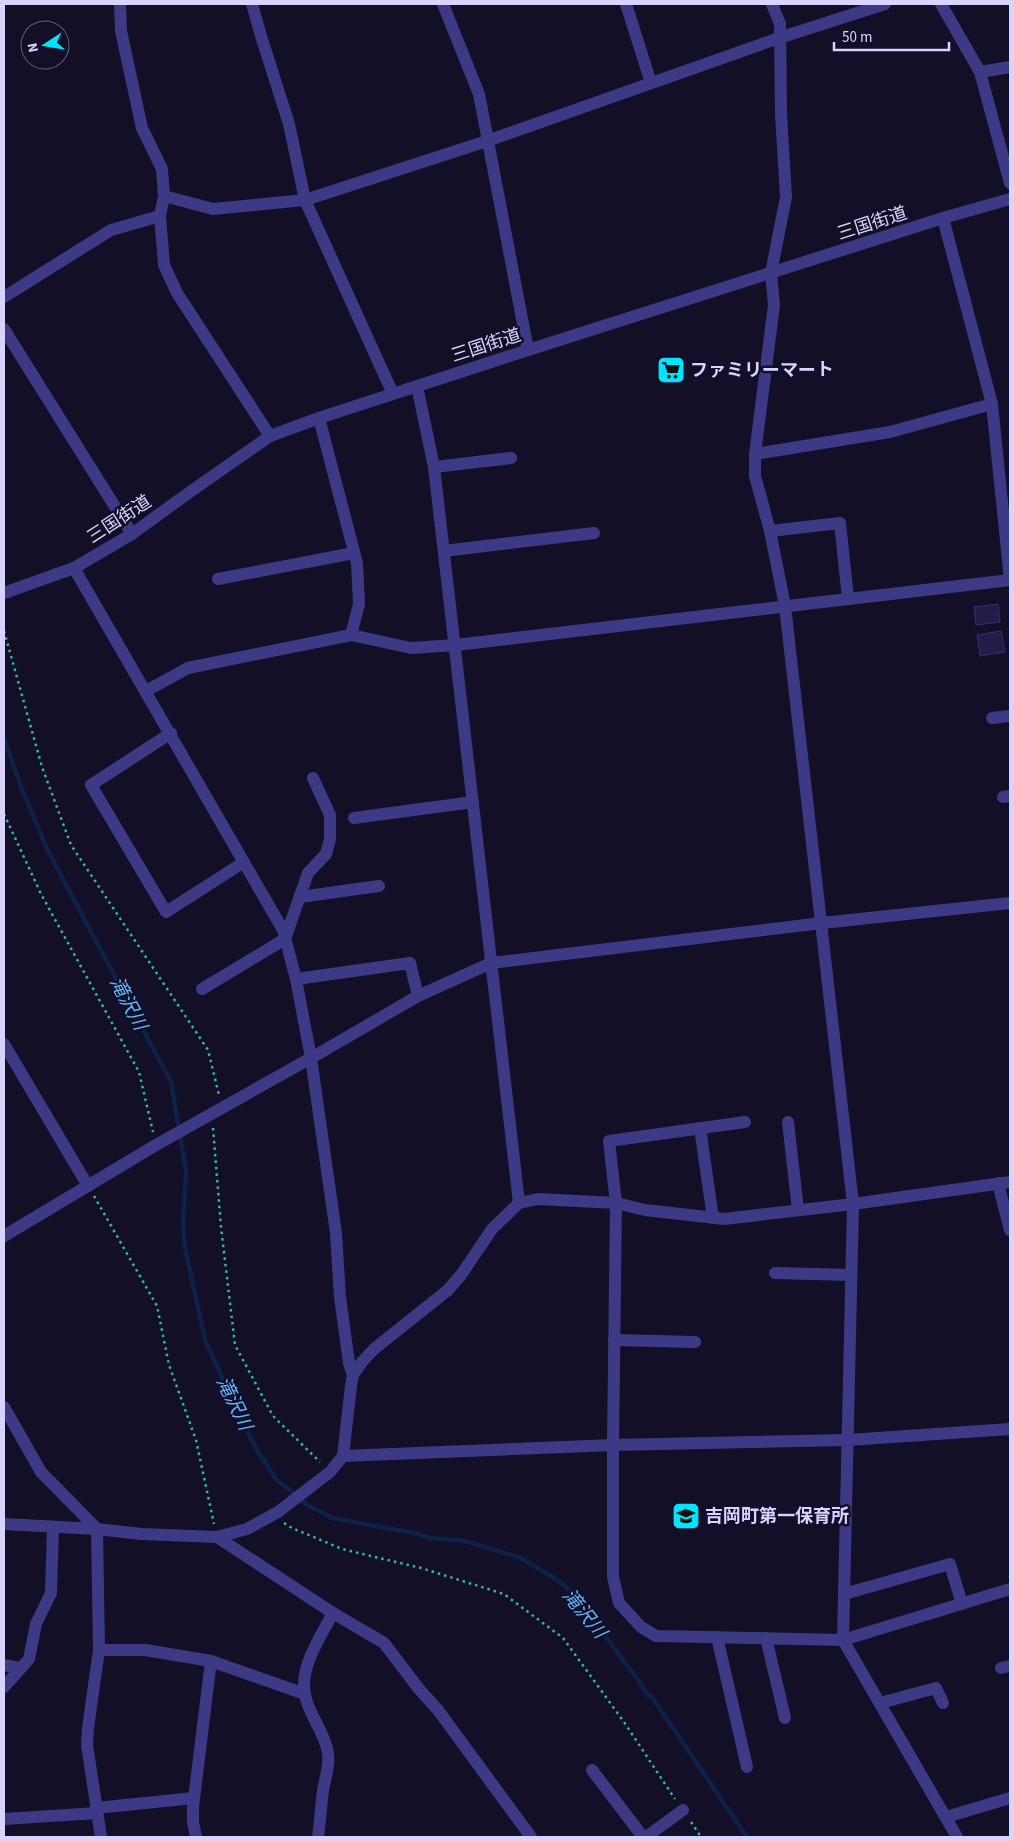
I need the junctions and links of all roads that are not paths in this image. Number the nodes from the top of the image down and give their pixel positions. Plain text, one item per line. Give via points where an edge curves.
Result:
1 (120, 4) edge
2 (252, 4) edge
3 (443, 4) edge
4 (627, 4) edge
5 (772, 4) edge
6 (885, 4) edge
7 (941, 4) edge
8 (779, 38) junction
9 (1010, 67) edge
10 (980, 72) junction
11 (651, 83) junction
12 (487, 141) junction
13 (1010, 183) edge
14 (164, 196) junction
15 (1010, 199) edge
16 (305, 200) junction
17 (160, 216) junction
18 (944, 218) junction
19 (771, 273) junction
20 (4, 297) edge
21 (4, 329) edge
22 (528, 350) junction
23 (417, 386) junction
24 (393, 394) junction
25 (992, 404) junction
26 (319, 418) junction
27 (270, 436) junction
28 (755, 454) junction
29 (511, 458) dead end
30 (434, 467) junction
31 (770, 531) junction
32 (594, 533) dead end
33 (132, 534) junction
34 (444, 551) junction
35 (354, 553) junction
36 (74, 568) junction
37 (218, 579) dead end
38 (1010, 580) edge
39 (4, 593) edge
40 (848, 598) junction
41 (785, 606) junction
42 (351, 634) junction
43 (456, 645) junction
44 (146, 691) junction
45 (1010, 716) edge
46 (992, 718) dead end
47 (171, 733) junction
48 (313, 778) dead end
49 (473, 802) junction
50 (354, 818) dead end
51 (244, 862) junction
52 (379, 886) dead end
53 (300, 896) junction
54 (1010, 903) edge
55 (822, 923) junction
56 (286, 939) junction
57 (491, 964) junction
58 (296, 979) junction
59 (202, 989) dead end
60 (418, 996) junction
61 (4, 1044) edge
62 (312, 1058) junction
63 (745, 1122) dead end
64 (788, 1122) dead end
65 (700, 1128) junction
66 (1004, 1182) edge
67 (88, 1186) junction
68 (519, 1203) junction
69 (616, 1203) junction
70 (853, 1204) junction
71 (798, 1210) junction
72 (713, 1218) junction
73 (1010, 1230) edge
74 (4, 1236) edge
75 (775, 1273) dead end
76 (851, 1275) junction
77 (614, 1340) junction
78 (695, 1342) dead end
79 (353, 1375) junction
80 (4, 1407) edge
81 (1010, 1429) edge
82 (848, 1440) junction
83 (613, 1445) junction
84 (344, 1456) junction
85 (4, 1524) edge
86 (54, 1527) junction
87 (97, 1530) junction
88 (217, 1537) junction
89 (1010, 1589) edge
90 (844, 1594) junction
91 (962, 1604) junction
92 (332, 1613) junction
93 (717, 1637) junction
94 (766, 1638) junction
95 (843, 1640) junction
96 (99, 1650) junction
97 (211, 1661) junction
98 (4, 1665) edge
99 (19, 1668) junction
100 (4, 1687) edge
101 (305, 1694) junction
102 (880, 1703) junction
103 (943, 1703) dead end
104 (785, 1718) dead end
105 (747, 1767) dead end
106 (592, 1770) dead end
107 (194, 1798) junction
108 (1010, 1798) edge
109 (97, 1810) junction
110 (684, 1810) road end
111 (946, 1817) junction
112 (4, 1819) edge
113 (101, 1837) edge
114 (196, 1837) edge
115 (318, 1837) edge
116 (531, 1837) edge
117 (644, 1837) edge
118 (957, 1837) edge

1 - 14 street via 121,31 142,128 162,168
2 - 16 street via 289,124
3 - 12 street via 480,94
4 - 11 street
5 - 8 street via 780,24
6 - 8 street
7 - 10 street
8 - 11 street
8 - 19 street via 786,197
9 - 10 street
10 - 13 street
11 - 12 street
12 - 16 street
12 - 22 street
14 - 16 street via 212,210
14 - 17 street
15 - 18 street, 三国街道
16 - 24 street
17 - 20 street via 111,230
17 - 27 street via 164,265 177,293
18 - 19 street, 三国街道
18 - 25 street
19 - 22 street, 三国街道
19 - 28 street via 774,305
21 - 33 street
22 - 23 street, 三国街道
23 - 24 street, 三国街道
23 - 30 street
24 - 26 street, 三国街道
25 - 28 street via 890,432
25 - 38 street
26 - 27 street, 三国街道
26 - 35 street
27 - 33 street, 三国街道
28 - 31 street via 754,476
29 - 30 street
30 - 34 street
31 - 40 street via 840,523
31 - 41 street
32 - 34 street
33 - 36 street, 三国街道
34 - 43 street
35 - 37 street
35 - 42 street via 359,604
36 - 39 street, 三国街道
36 - 44 street
38 - 40 street
40 - 41 street
41 - 43 street
41 - 55 street
42 - 43 street via 411,648
42 - 44 street via 188,668
43 - 49 street
44 - 47 street
45 - 46 street
47 - 51 street
47 - 51 street via 92,784 166,912
48 - 53 street via 330,815 330,839 326,854 308,873
49 - 50 street
49 - 57 street
51 - 56 street
52 - 53 street
53 - 56 street
54 - 55 street
55 - 57 street
55 - 70 street
56 - 58 street
56 - 59 street
57 - 60 street
57 - 68 street
58 - 60 street via 410,963
58 - 62 street
60 - 62 street
61 - 67 street
62 - 67 street
62 - 79 street via 336,1233 340,1297
63 - 65 street
64 - 71 street
65 - 69 street via 609,1140
65 - 72 street
66 - 70 street
66 - 73 street
67 - 74 street
68 - 69 street via 538,1199
68 - 79 street via 492,1229 462,1275 448,1290 374,1349
69 - 72 street via 644,1210
69 - 77 street
70 - 71 street
70 - 76 street
71 - 72 street
75 - 76 street
76 - 82 street
77 - 78 street
77 - 83 street
79 - 84 street
80 - 87 street via 40,1472
81 - 82 street
82 - 83 street
82 - 90 street
83 - 84 street
83 - 93 street via 613,1578 619,1603 641,1627 656,1636
84 - 88 street via 330,1472 275,1514 248,1529
85 - 86 street
86 - 87 street
86 - 99 street via 51,1593 36,1624 29,1659
87 - 88 street
87 - 96 street
88 - 92 street
89 - 91 street
90 - 91 street via 950,1564
90 - 95 street
91 - 95 street
92 - 101 street via 310,1659 303,1684
92 - 116 street via 384,1643 438,1710
93 - 94 street
93 - 105 street
94 - 95 street
94 - 104 street
95 - 102 street
96 - 97 street via 145,1650
96 - 109 street via 87,1745
97 - 101 street
97 - 107 street
98 - 99 street
99 - 100 street
101 - 115 street via 328,1753
102 - 103 street via 936,1688
102 - 111 street
106 - 117 street
107 - 109 street
107 - 114 street via 192,1822
108 - 111 street
109 - 112 street
109 - 113 street
110 - 117 street
111 - 118 street

